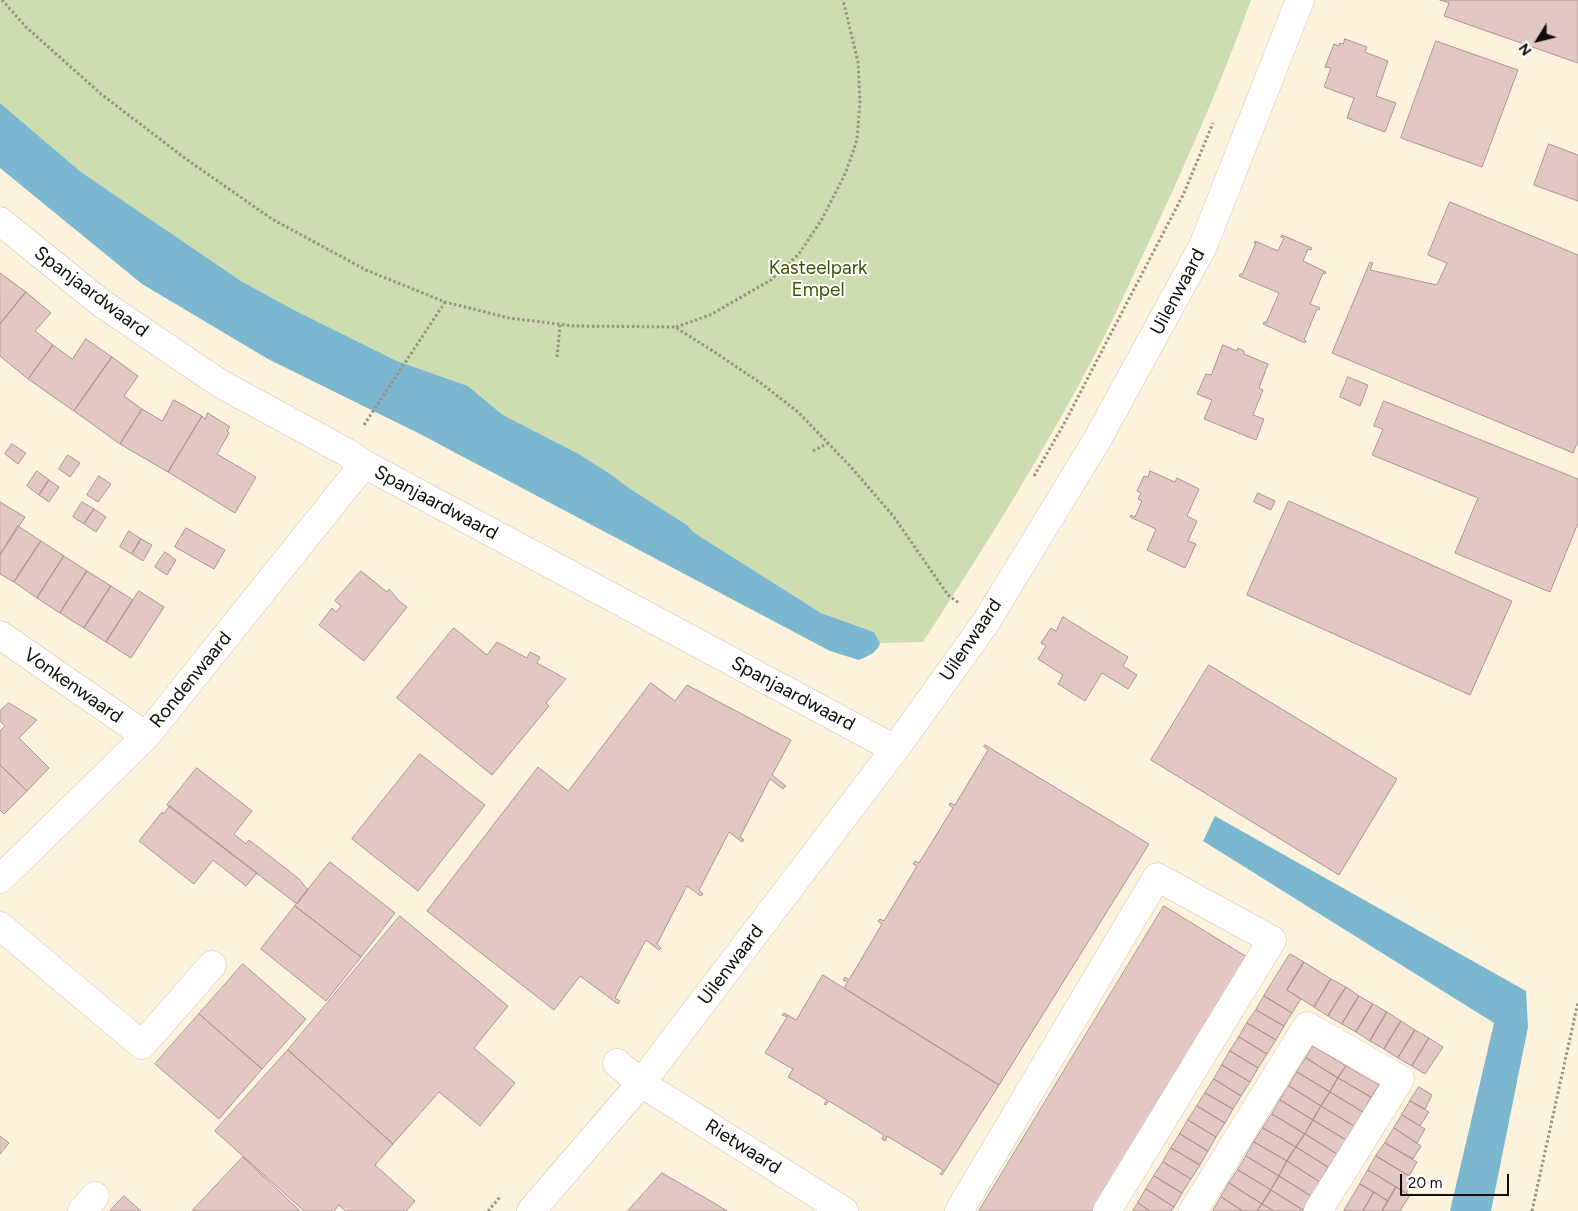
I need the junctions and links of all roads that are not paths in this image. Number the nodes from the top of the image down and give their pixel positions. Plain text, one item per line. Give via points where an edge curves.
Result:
1 (1300, 0) edge
2 (0, 221) edge
3 (355, 458) junction
4 (0, 635) edge
5 (146, 736) junction
6 (895, 749) junction
7 (0, 879) edge
8 (0, 926) edge
9 (212, 965) dead end
10 (618, 1063) dead end
11 (641, 1083) junction
12 (531, 1211) edge
13 (844, 1211) edge
14 (959, 1211) edge
15 (1107, 1211) edge
16 (1193, 1211) edge
17 (1318, 1211) edge

1 - 6 street, Uilenwaard via 1203,246 1097,440 986,622
2 - 3 street, Spanjaardwaard via 109,309 221,384
3 - 5 street, Rondenwaard
3 - 6 street, Spanjaardwaard
4 - 5 street, Vonkenwaard
5 - 7 street, Rondenwaard
6 - 11 street, Uilenwaard
8 - 9 street via 142,1044
10 - 11 street, Rietwaard
11 - 12 street, Uilenwaard
11 - 13 street, Rietwaard
14 - 15 street via 1157,877 1272,940
16 - 17 street via 1307,1026 1400,1079

